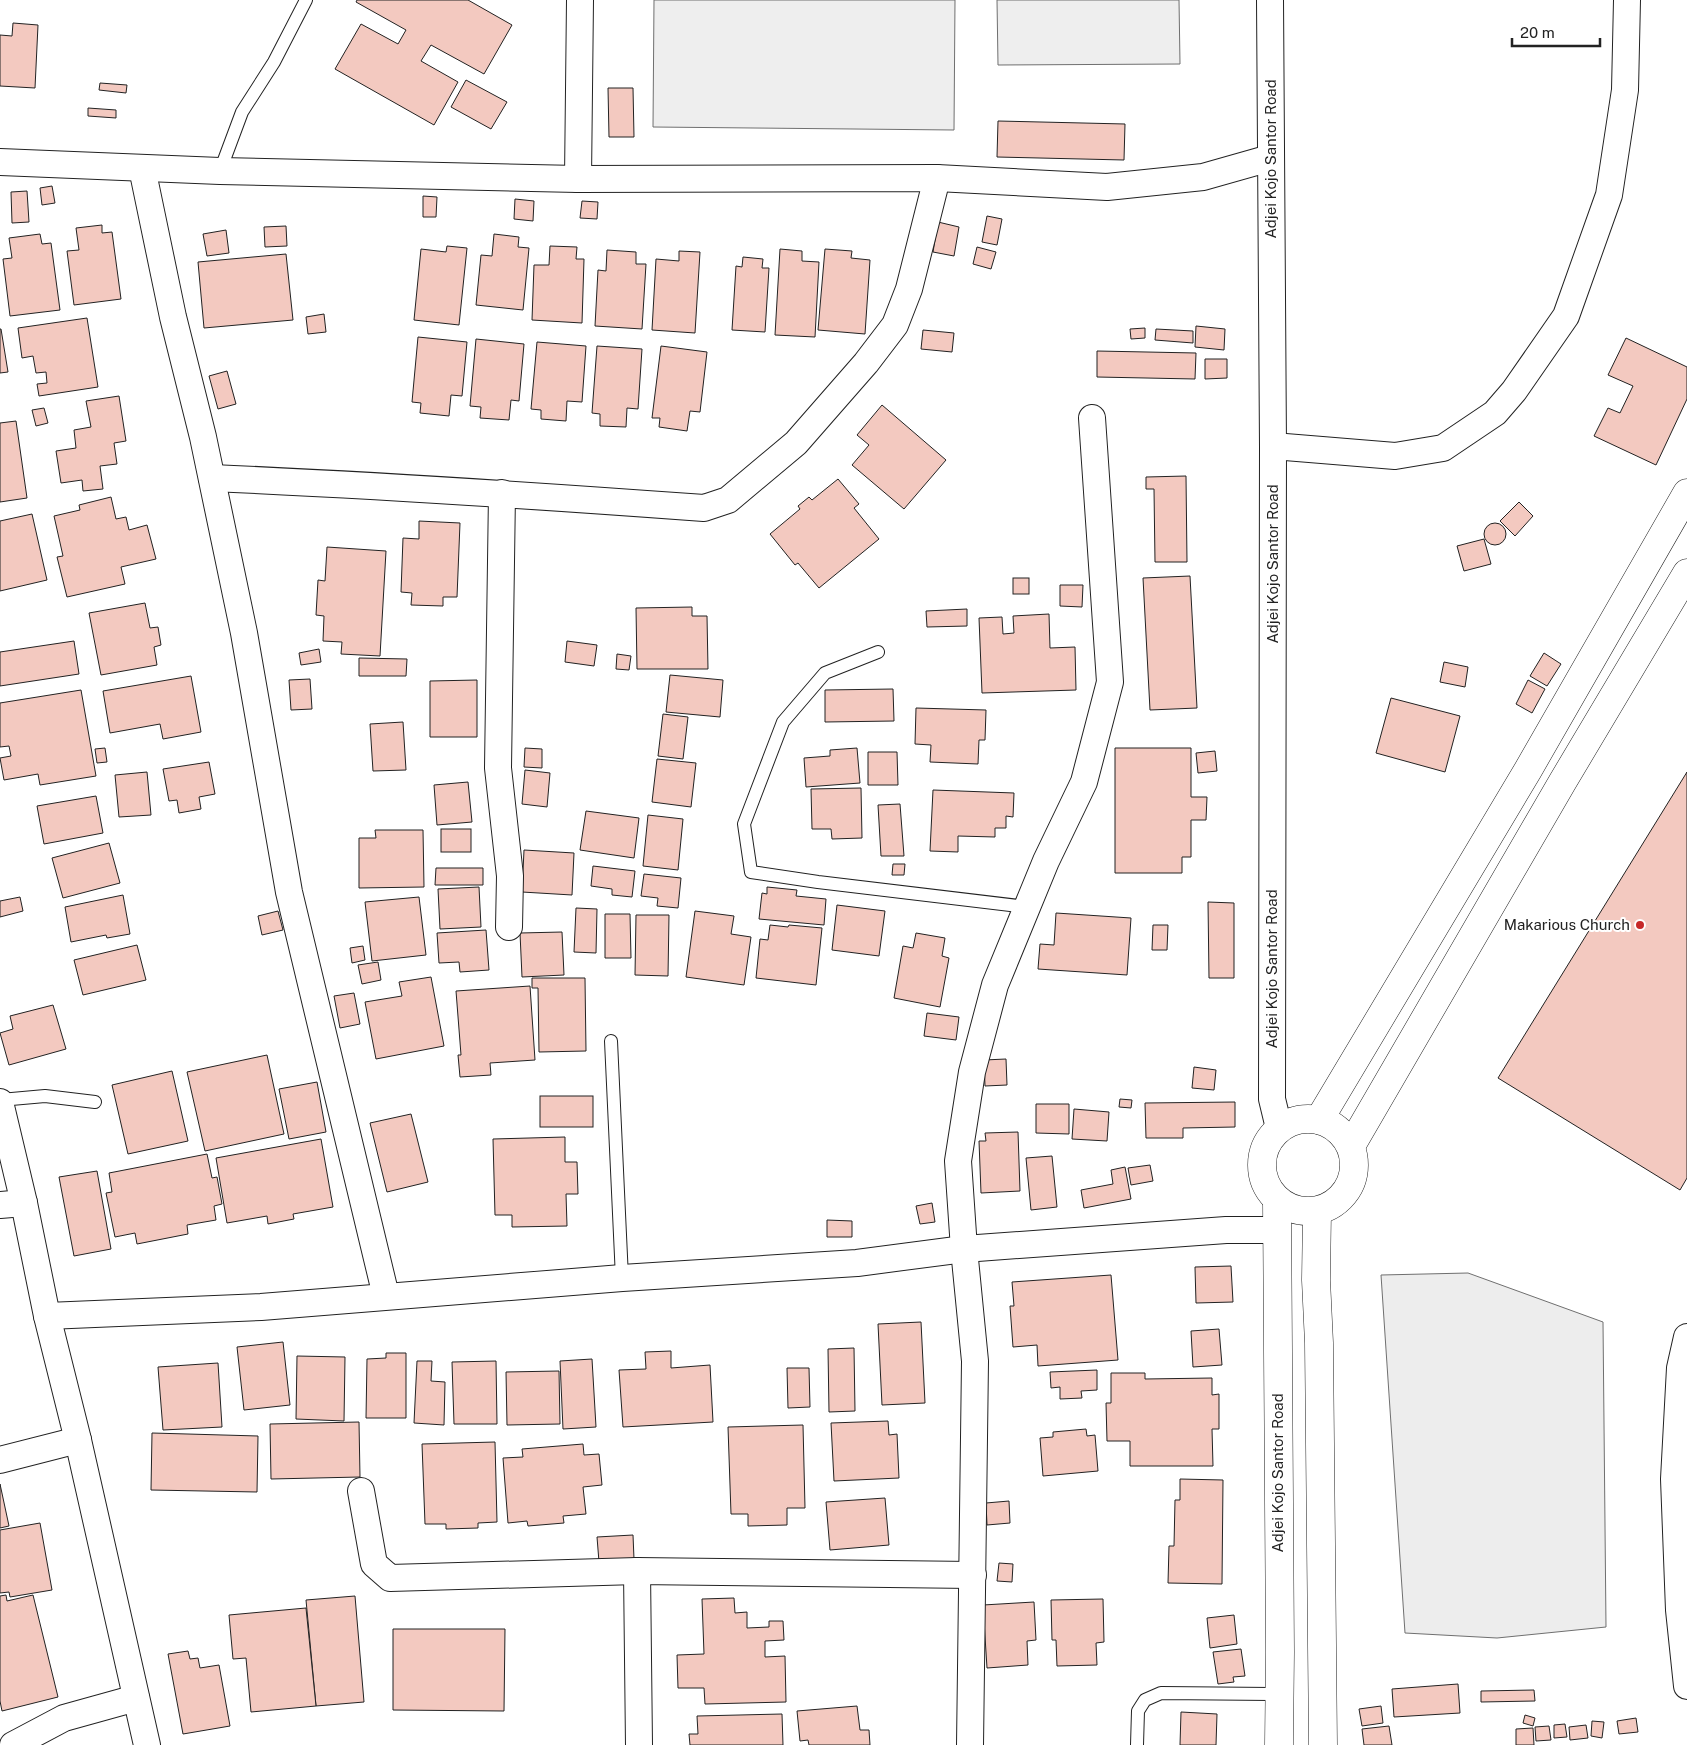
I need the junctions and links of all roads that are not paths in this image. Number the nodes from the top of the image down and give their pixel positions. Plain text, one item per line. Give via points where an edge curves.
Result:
1 (306, 0) edge
2 (580, 0) edge
3 (1270, 0) edge
4 (1626, 0) edge
5 (1270, 158) junction
6 (0, 162) edge
7 (142, 168) junction
8 (220, 172) junction
9 (937, 178) junction
10 (578, 179) junction
11 (1092, 418) dead end
12 (1273, 446) junction
13 (212, 478) junction
14 (502, 493) junction
15 (1687, 493) edge
16 (1687, 573) edge
17 (878, 652) dead end
18 (1027, 907) junction
19 (509, 927) dead end
20 (611, 1041) dead end
21 (0, 1101) edge
22 (95, 1102) dead end
23 (1319, 1120) junction
24 (1279, 1128) junction
25 (1350, 1146) junction
26 (1277, 1201) junction
27 (12, 1204) edge
28 (1317, 1212) junction
29 (1277, 1230) junction
30 (964, 1249) junction
31 (622, 1278) junction
32 (386, 1296) junction
33 (47, 1316) junction
34 (1687, 1336) edge
35 (78, 1440) junction
36 (0, 1460) edge
37 (361, 1491) dead end
38 (637, 1571) junction
39 (973, 1575) junction
40 (1683, 1610) edge
41 (1687, 1686) edge
42 (1280, 1694) junction
43 (136, 1698) junction
44 (13, 1745) edge
45 (147, 1745) edge
46 (639, 1745) edge
47 (970, 1745) edge
48 (1137, 1745) edge
49 (1279, 1745) edge
50 (1323, 1745) edge

1 - 8 lane via 274,62 242,112
2 - 10 street
3 - 5 street, Adjei Kojo Santor Road
4 - 12 street via 1625,90 1609,195 1566,316 1514,391 1495,413 1442,448 1395,456
5 - 9 street via 1203,177 1107,187
5 - 12 street, Adjei Kojo Santor Road
6 - 7 street
7 - 8 street
7 - 13 street via 173,317
8 - 10 street
9 - 10 street
9 - 14 street via 909,289 895,325 796,443 728,500 704,508
11 - 18 street via 1110,682 1084,782
12 - 24 street, Adjei Kojo Santor Road via 1272,1099
13 - 14 street
13 - 32 street via 244,633 290,892
14 - 19 street via 498,768 510,876
15 - 23 street via 1528,770
16 - 25 street
17 - 18 lane via 825,673 783,722 744,824 751,872
18 - 30 street via 994,986 972,1072 958,1161
20 - 31 lane
21 - 22 lane via 45,1096
21 - 27 street
23 - 24 street via 1298,1120
23 - 25 street via 1338,1129
24 - 26 street via 1266,1144 1260,1164 1264,1185
25 - 28 street via 1355,1167 1350,1187 1336,1203
26 - 28 street via 1296,1211
26 - 29 street, Adjei Kojo Santor Road
27 - 33 street
28 - 50 street
29 - 30 street via 1226,1230
29 - 42 street, Adjei Kojo Santor Road
30 - 31 street via 856,1263
30 - 39 street via 975,1361
31 - 32 street
32 - 33 street via 261,1307
33 - 35 street
34 - 40 street via 1680,1368 1674,1479
35 - 36 street
35 - 43 street
37 - 38 street via 374,1564 390,1578
38 - 39 street
38 - 46 street
39 - 47 street
40 - 41 street
42 - 48 lane via 1161,1693 1146,1700 1138,1710
42 - 49 street, Adjei Kojo Santor Road
43 - 44 street via 64,1718
43 - 45 street

